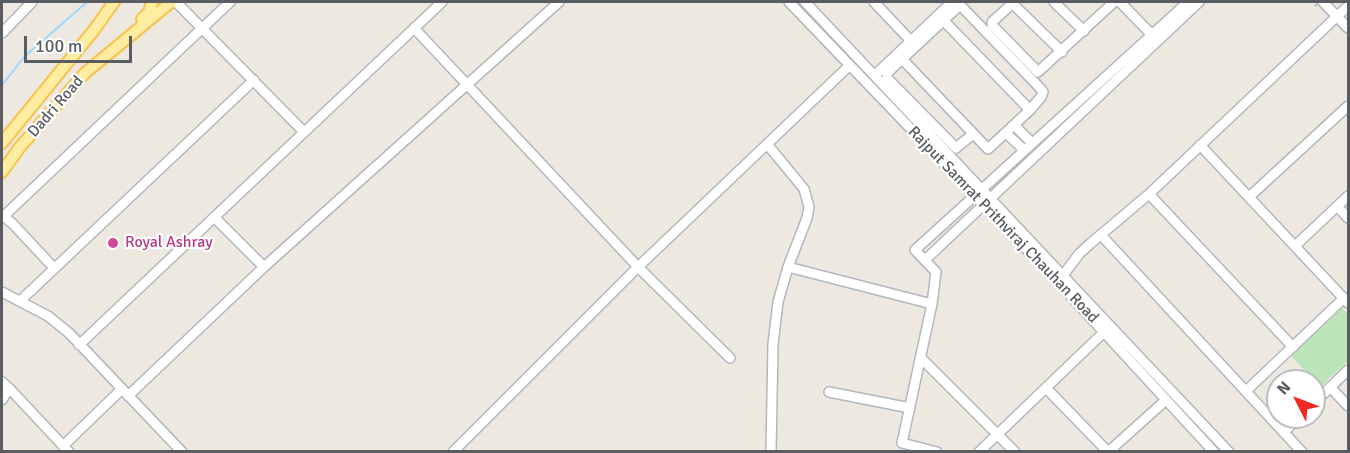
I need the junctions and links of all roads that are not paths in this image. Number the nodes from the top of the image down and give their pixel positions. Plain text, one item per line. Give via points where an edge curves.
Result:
1 (114, 2) edge
2 (124, 2) edge
3 (153, 2) edge
4 (173, 2) edge
5 (230, 2) edge
6 (442, 2) edge
7 (559, 2) edge
8 (789, 2) edge
9 (805, 2) edge
10 (876, 2) edge
11 (952, 2) edge
12 (1013, 2) edge
13 (1054, 2) edge
14 (1114, 2) edge
15 (1120, 2) edge
16 (1188, 2) edge
17 (1199, 2) edge
18 (27, 3) edge
19 (1321, 3) edge
20 (1348, 6) edge
21 (1336, 18) junction
22 (943, 20) junction
23 (203, 28) junction
24 (414, 28) junction
25 (1348, 28) edge
26 (94, 30) junction
27 (1084, 31) junction
28 (2, 33) edge
29 (1155, 38) junction
30 (911, 41) junction
31 (111, 51) junction
32 (1062, 52) junction
33 (902, 59) junction
34 (849, 66) junction
35 (875, 75) junction
36 (254, 80) junction
37 (467, 83) junction
38 (1348, 106) edge
39 (1030, 110) junction
40 (1010, 129) junction
41 (304, 132) junction
42 (973, 134) junction
43 (2, 143) edge
44 (1032, 143) junction
45 (767, 144) junction
46 (1200, 145) junction
47 (1024, 150) junction
48 (2, 172) edge
49 (982, 188) junction
50 (1149, 194) junction
51 (974, 195) junction
52 (1348, 196) edge
53 (1249, 197) junction
54 (988, 201) junction
55 (1338, 206) junction
56 (3, 216) edge
57 (214, 217) junction
58 (1348, 218) edge
59 (1100, 237) junction
60 (1295, 246) junction
61 (925, 260) junction
62 (264, 267) junction
63 (638, 267) junction
64 (788, 267) junction
65 (54, 268) junction
66 (1064, 274) junction
67 (2, 292) edge
68 (1346, 300) edge
69 (20, 301) junction
70 (932, 304) junction
71 (1104, 332) junction
72 (80, 345) junction
73 (1293, 347) junction
74 (730, 358) dead end
75 (921, 358) junction
76 (1348, 370) edge
77 (5, 385) edge
78 (1330, 387) junction
79 (1046, 388) junction
80 (1326, 391) edge
81 (829, 392) dead end
82 (1246, 392) junction
83 (125, 393) junction
84 (2, 400) edge
85 (1166, 400) junction
86 (1348, 406) edge
87 (910, 408) junction
88 (1287, 429) edge
89 (1284, 432) junction
90 (997, 435) junction
91 (901, 447) edge
92 (66, 449) edge
93 (182, 452) edge
94 (453, 452) edge
95 (771, 452) edge
96 (937, 452) edge
97 (979, 452) edge
98 (1015, 452) edge
99 (1108, 452) edge
100 (1214, 452) edge
101 (1229, 452) edge
102 (1302, 452) edge

1 - 26 main road, Dadri Road
2 - 26 main road
3 - 31 main road via 149,12
4 - 23 street
4 - 31 main road, Dadri Road
5 - 23 street
6 - 24 street
7 - 37 street
8 - 34 street, Rajput Samrat Prithviraj Chauhan Road
9 - 35 street, Rajput Samrat Prithviraj Chauhan Road
10 - 30 street
11 - 30 street
12 - 32 street
12 - 32 street via 992,25 1036,71 1041,72
13 - 27 street
14 - 27 street
15 - 29 street
16 - 29 street
17 - 29 street
18 - 28 street
19 - 21 street
20 - 21 street
21 - 25 street
21 - 46 street
22 - 33 street
22 - 39 street
22 - 39 street via 963,6 1043,92
23 - 36 street
23 - 56 street
24 - 37 street
24 - 41 street
26 - 43 main road, Dadri Road
27 - 32 street
29 - 44 street
29 - 54 street
30 - 35 street
31 - 48 main road, Dadri Road via 85,73
33 - 42 street
33 - 42 street via 887,73 887,78 956,148
34 - 45 street
34 - 51 street, Rajput Samrat Prithviraj Chauhan Road
35 - 49 street, Rajput Samrat Prithviraj Chauhan Road
36 - 41 street
36 - 65 street
37 - 62 street
37 - 63 street
38 - 53 street
39 - 40 street
40 - 42 street via 988,149
40 - 44 street
40 - 47 street
41 - 57 street
44 - 47 street
45 - 63 street
45 - 64 street via 804,189 809,207
46 - 50 street
46 - 53 street
47 - 49 street
49 - 51 street
49 - 54 street, Rajput Samrat Prithviraj Chauhan Road
50 - 59 street
50 - 73 street
51 - 54 street, Rajput Samrat Prithviraj Chauhan Road
51 - 61 street via 915,250
52 - 55 street
53 - 60 street
54 - 61 street
54 - 66 street, Rajput Samrat Prithviraj Chauhan Road
54 - 71 street, Rajput Samrat Prithviraj Chauhan Road
55 - 58 street
55 - 60 street
56 - 65 street
57 - 62 street
57 - 72 street
59 - 66 street via 1079,254
59 - 82 street
60 - 68 street
61 - 70 street via 936,272
62 - 83 street
63 - 74 street
63 - 94 street
64 - 70 street
64 - 95 street via 778,302 773,344
65 - 69 street
66 - 101 street, Rajput Samrat Prithviraj Chauhan Road
67 - 69 street
68 - 73 street
69 - 72 street via 48,316
70 - 75 street
71 - 79 street
71 - 85 street, Rajput Samrat Prithviraj Chauhan Road
72 - 83 street
73 - 82 street
75 - 87 street
75 - 90 street
76 - 78 street
77 - 84 street
77 - 92 street
78 - 80 street
78 - 86 street
79 - 90 street
79 - 99 street
81 - 87 street
82 - 89 street
83 - 92 street
83 - 93 street
85 - 99 street
85 - 100 street, Rajput Samrat Prithviraj Chauhan Road
87 - 91 street
88 - 89 street
89 - 102 street
90 - 97 street
90 - 98 street
91 - 96 street

